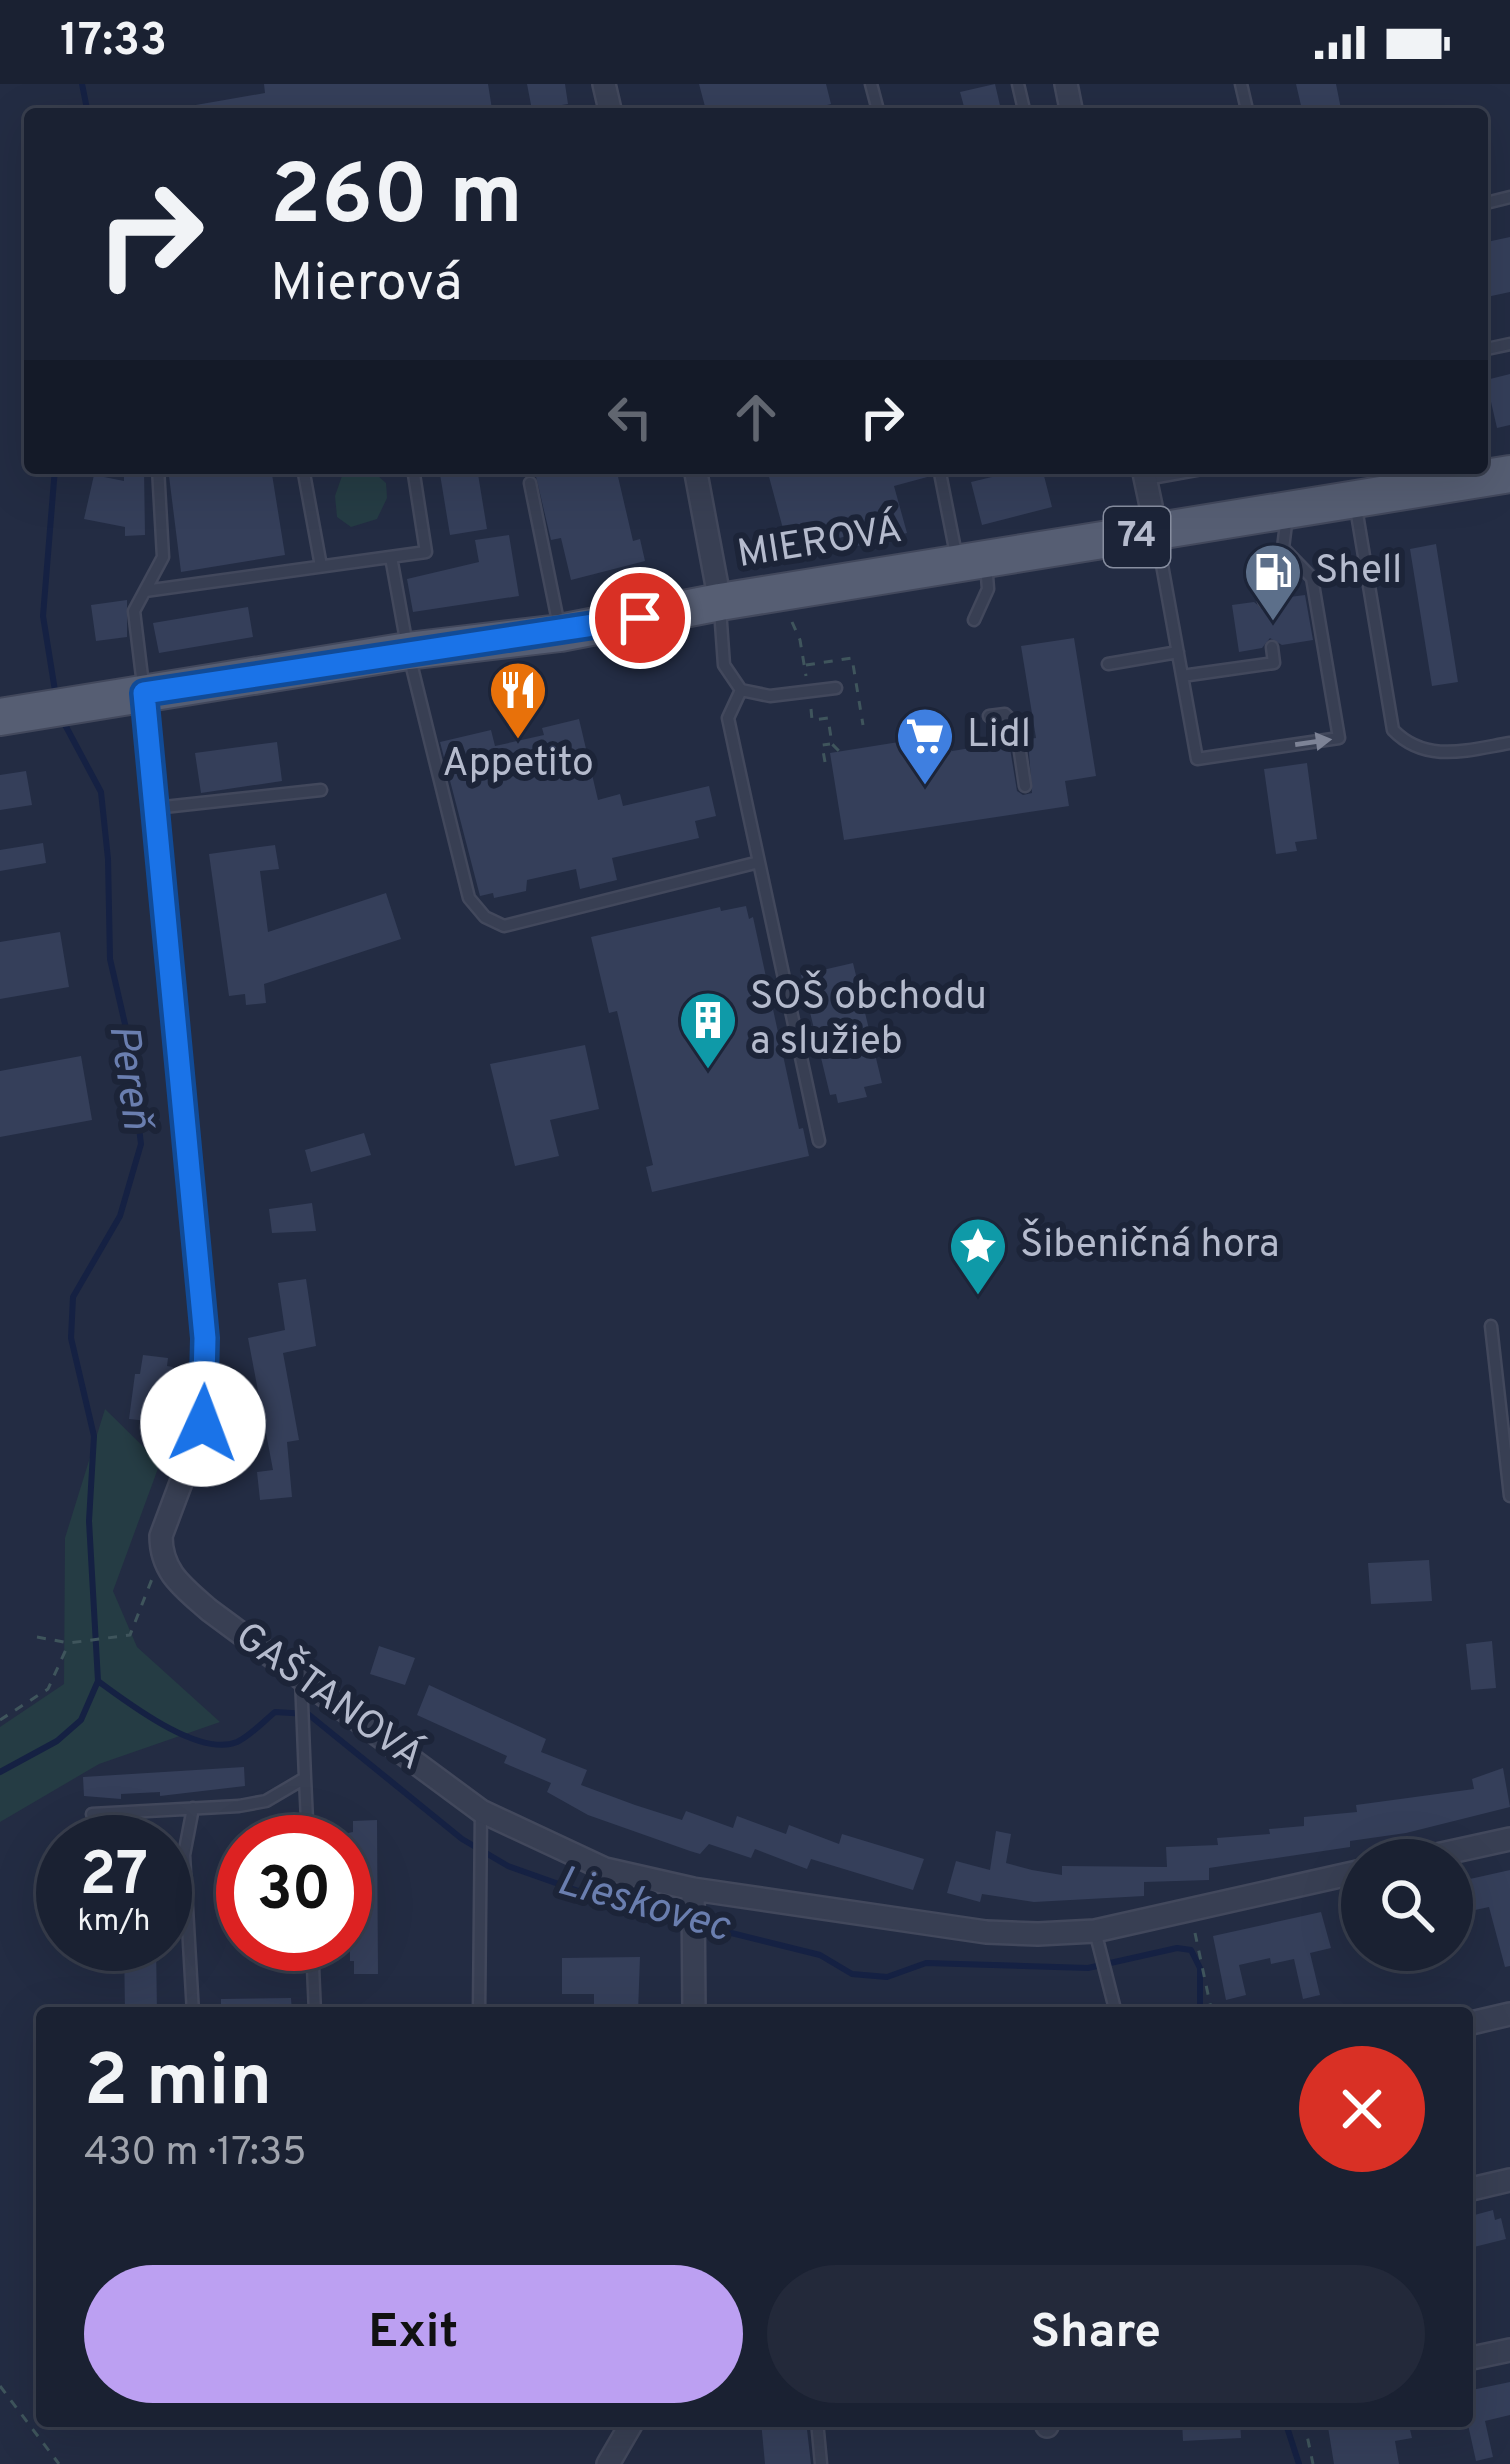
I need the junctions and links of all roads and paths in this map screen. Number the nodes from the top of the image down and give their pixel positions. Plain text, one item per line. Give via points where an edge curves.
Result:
1 (158, 474) edge
2 (304, 474) edge
3 (414, 474) edge
4 (699, 474) edge
5 (941, 474) edge
6 (1144, 474) edge
7 (1510, 474) edge
8 (530, 483) dead end
9 (1354, 499) junction
10 (1288, 509) junction
11 (1157, 534) junction
12 (1283, 548) junction
13 (391, 556) junction
14 (972, 562) junction
15 (321, 566) junction
16 (145, 591) junction
17 (1264, 601) dead end
18 (720, 602) junction
19 (974, 620) dead end
20 (560, 633) junction
21 (1272, 647) dead end
22 (408, 651) junction
23 (1178, 652) junction
24 (1108, 664) dead end
25 (1183, 676) junction
26 (836, 688) dead end
27 (741, 690) junction
28 (144, 693) junction
29 (989, 716) dead end
30 (0, 717) edge
31 (1510, 743) edge
32 (832, 744) dead end
33 (825, 762) dead end
34 (1025, 786) dead end
35 (321, 790) dead end
36 (155, 808) junction
37 (759, 862) junction
38 (819, 1141) dead end
39 (1491, 1326) dead end
40 (1510, 1496) edge
41 (161, 1555) junction
42 (37, 1637) dead end
43 (69, 1643) junction
44 (302, 1678) junction
45 (0, 1720) edge
46 (305, 1778) junction
47 (193, 1808) junction
48 (481, 1811) junction
49 (92, 1814) dead end
50 (307, 1815) edge
51 (1510, 1839) edge
52 (1473, 1847) edge
53 (1341, 1876) edge
54 (693, 1889) junction
55 (1190, 1909) junction
56 (1097, 1943) junction
57 (313, 1971) edge
58 (193, 2007) edge
59 (315, 2007) edge
60 (479, 2007) edge
61 (694, 2007) edge
62 (1114, 2007) edge
63 (1211, 2007) edge
64 (1510, 2014) edge
65 (1473, 2023) edge
66 (1510, 2180) edge
67 (1473, 2189) edge
68 (1510, 2350) edge
69 (1473, 2358) edge
70 (0, 2386) edge
71 (630, 2427) edge
72 (818, 2427) edge
73 (1305, 2427) edge
74 (59, 2464) edge
75 (608, 2464) edge
76 (821, 2464) edge
77 (1313, 2464) edge

1 - 16 lane via 164,557
2 - 15 lane
3 - 13 lane via 426,551
4 - 18 street
5 - 14 lane
6 - 11 street
7 - 9 main road, MIEROVÁ / 74
8 - 20 lane
9 - 10 main road, MIEROVÁ / 74
9 - 31 lane via 1394,730 1406,743 1441,754
10 - 11 main road, MIEROVÁ / 74
10 - 12 lane
11 - 14 main road, MIEROVÁ / 74
11 - 23 lane
12 - 17 lane via 1258,567
25 -> 12 lane via 1197,759 1339,738 1312,578
13 - 15 lane
13 - 22 lane
14 - 18 main road, MIEROVÁ / 74
14 - 19 lane via 988,589
15 - 16 lane
16 - 28 lane via 134,610
18 - 20 main road, MIEROVÁ / 74
18 - 27 lane via 724,665
20 - 22 main road, MIEROVÁ / 74
21 - 25 lane via 1274,662
22 - 28 main road, MIEROVÁ / 74
22 - 37 lane via 469,898 485,917 504,926
23 - 24 lane
23 - 25 lane
26 - 27 lane via 770,696
27 - 37 lane via 728,718
28 - 30 main road, MIEROVÁ / 74
28 - 36 street
29 - 34 lane via 1005,714 1016,724
32 - 33 path via 822,745
35 - 36 lane
36 - 41 street via 207,1400
37 - 38 lane
39 - 40 lane
41 - 43 path via 130,1635
41 - 44 street, GAŠTANOVÁ via 170,1575 209,1610
42 - 43 path
43 - 45 path via 48,1690
44 - 46 lane
44 - 48 street, GAŠTANOVÁ
46 - 47 lane via 266,1801
46 - 50 lane
47 - 49 lane
47 - 58 lane via 184,1856
48 - 54 street, GAŠTANOVÁ via 605,1869
48 - 60 lane
51 - 52 street
53 - 55 street, GAŠTANOVÁ
54 - 56 street, GAŠTANOVÁ
54 - 61 street
55 - 56 street, GAŠTANOVÁ
55 - 63 path
56 - 62 lane
57 - 59 lane
64 - 65 street
66 - 67 street
68 - 69 street
70 - 74 path
71 - 75 street
72 - 76 lane
73 - 77 path

